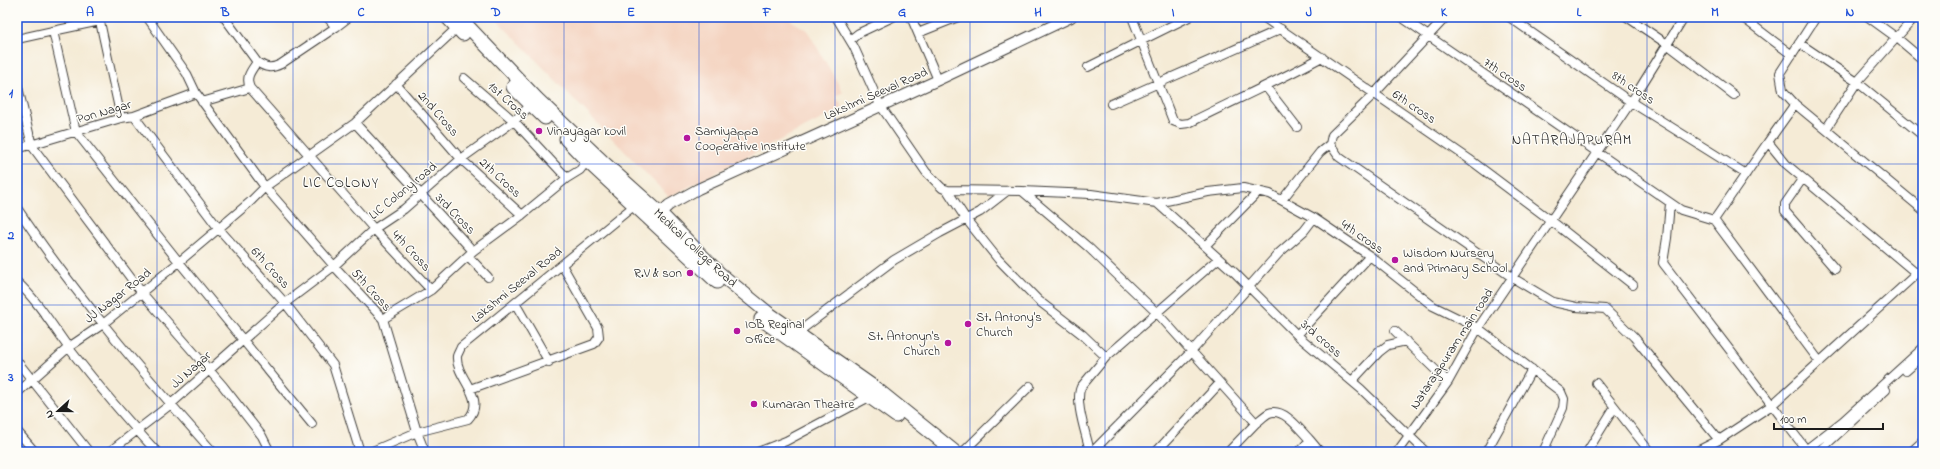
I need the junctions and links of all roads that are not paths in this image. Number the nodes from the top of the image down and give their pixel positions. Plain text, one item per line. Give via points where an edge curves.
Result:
1 (147, 17) edge
2 (224, 17) edge
3 (327, 17) edge
4 (349, 17) edge
5 (447, 17) edge
6 (836, 17) edge
7 (893, 17) edge
8 (911, 17) edge
9 (958, 17) edge
10 (1071, 17) edge
11 (1132, 17) edge
12 (1189, 17) edge
13 (1263, 17) edge
14 (1401, 17) edge
15 (1446, 17) edge
16 (1510, 17) edge
17 (1627, 17) edge
18 (1684, 17) edge
19 (1742, 17) edge
20 (1816, 17) edge
21 (1868, 17) edge
22 (1915, 17) edge
23 (99, 19) edge
24 (460, 22) edge
25 (336, 28) junction
26 (1281, 29) junction
27 (53, 31) junction
28 (918, 33) junction
29 (1430, 36) junction
30 (1897, 38) junction
31 (17, 39) edge
32 (850, 40) junction
33 (1141, 41) junction
34 (1799, 43) junction
35 (1667, 44) junction
36 (1792, 55) junction
37 (1322, 57) junction
38 (1923, 60) edge
39 (257, 62) junction
40 (1088, 66) dead end
41 (464, 78) dead end
42 (938, 80) junction
43 (1857, 82) junction
44 (17, 83) edge
45 (396, 84) junction
46 (1159, 84) junction
47 (1266, 87) junction
48 (250, 88) junction
49 (196, 93) junction
50 (1374, 94) junction
51 (1734, 95) dead end
52 (202, 102) junction
53 (534, 102) junction
54 (1631, 102) junction
55 (1111, 104) dead end
56 (1795, 104) junction
57 (880, 105) junction
58 (134, 116) junction
59 (121, 118) junction
60 (514, 121) junction
61 (355, 123) junction
62 (1297, 127) dead end
63 (1826, 129) junction
64 (76, 132) junction
65 (1923, 136) edge
66 (1768, 142) junction
67 (1330, 144) junction
68 (32, 146) junction
69 (17, 149) edge
70 (1596, 152) junction
71 (310, 156) junction
72 (461, 159) junction
73 (587, 161) junction
74 (1746, 174) junction
75 (566, 178) junction
76 (1803, 178) junction
77 (265, 187) junction
78 (947, 190) junction
79 (1007, 191) junction
80 (1022, 191) junction
81 (1259, 192) junction
82 (419, 195) junction
83 (1282, 200) junction
84 (1157, 203) junction
85 (1670, 203) junction
86 (635, 205) junction
87 (17, 208) edge
88 (1923, 210) edge
89 (522, 215) junction
90 (656, 217) junction
91 (1314, 218) junction
92 (966, 219) junction
93 (1550, 220) junction
94 (1714, 220) junction
95 (219, 229) junction
96 (374, 229) junction
97 (1204, 246) junction
98 (470, 254) junction
99 (1370, 256) junction
100 (1218, 259) junction
101 (179, 262) junction
102 (562, 265) junction
103 (334, 266) junction
104 (1835, 269) dead end
105 (1920, 271) edge
106 (716, 276) junction
107 (488, 277) dead end
108 (1513, 278) junction
109 (17, 282) edge
110 (1632, 285) dead end
111 (1249, 289) junction
112 (431, 290) junction
113 (142, 293) junction
114 (285, 303) junction
115 (515, 303) junction
116 (1158, 314) junction
117 (383, 318) junction
118 (103, 324) junction
119 (1478, 328) junction
120 (1395, 331) dead end
121 (797, 333) junction
122 (1297, 335) junction
123 (244, 340) junction
124 (1406, 341) junction
125 (69, 347) junction
126 (1923, 348) edge
127 (1191, 352) junction
128 (1923, 356) edge
129 (1106, 357) junction
130 (17, 361) edge
131 (549, 362) junction
132 (1820, 362) junction
133 (1532, 369) junction
134 (208, 370) junction
135 (31, 380) junction
136 (1352, 382) junction
137 (1448, 382) junction
138 (1596, 383) dead end
139 (1220, 384) junction
140 (1030, 386) dead end
141 (470, 389) junction
142 (17, 393) edge
143 (874, 393) junction
144 (171, 404) junction
145 (1772, 405) junction
146 (1614, 408) junction
147 (1256, 423) junction
148 (312, 424) dead end
149 (136, 430) junction
150 (17, 431) edge
151 (417, 432) junction
152 (1409, 436) junction
153 (1310, 440) junction
154 (1719, 440) junction
155 (1923, 441) edge
156 (1806, 451) edge
157 (1820, 451) edge
158 (35, 452) edge
159 (89, 452) edge
160 (109, 452) edge
161 (157, 452) edge
162 (213, 452) edge
163 (270, 452) edge
164 (360, 452) edge
165 (372, 452) edge
166 (425, 452) edge
167 (758, 452) edge
168 (942, 452) edge
169 (956, 452) edge
170 (963, 452) edge
171 (1091, 452) edge
172 (1156, 452) edge
173 (1228, 452) edge
174 (1299, 452) edge
175 (1320, 452) edge
176 (1397, 452) edge
177 (1426, 452) edge
178 (1486, 452) edge
179 (1543, 452) edge
180 (1587, 452) edge
181 (1650, 452) edge
182 (1695, 452) edge
183 (1911, 452) edge

1 - 49 street, 5th Cross via 187,74
2 - 39 street
3 - 25 street
4 - 25 street
5 - 24 main road, Medical College Road
6 - 32 street
7 - 32 street
8 - 28 street
9 - 28 street
10 - 42 street, Lakshmi Seeval Road
11 - 33 street
12 - 33 street
13 - 26 street, 6th cross
14 - 29 street, 7th cross
15 - 29 street
16 - 54 street, 8th cross
17 - 35 street
18 - 35 street, Natarajapuram main road
19 - 36 street
20 - 34 street
21 - 30 street
22 - 30 street
23 - 27 street
23 - 59 street
24 - 45 street, JJ Nagar Road
24 - 53 main road, Medical College Road
25 - 39 street via 274,68 264,67
26 - 37 street, 6th cross
26 - 46 street
27 - 31 street
27 - 64 street
28 - 42 street
29 - 50 street
29 - 70 street, 7th cross
30 - 38 street
30 - 43 street
32 - 57 street
33 - 40 street
33 - 46 street
34 - 36 street
34 - 43 street
35 - 51 street
35 - 54 street, Natarajapuram main road
36 - 56 street via 1780,73 1780,82 1783,91
37 - 47 street
37 - 50 street, 6th cross
39 - 48 street via 249,74
41 - 60 street, 1st Cross
42 - 57 street, Lakshmi Seeval Road
43 - 63 street
43 - 65 street
44 - 68 street
45 - 61 street, JJ Nagar Road
45 - 72 street, 2nd Cross
46 - 47 street via 1173,121 1180,124 1189,123 1246,94
46 - 55 street
47 - 62 street
48 - 52 street
48 - 71 street, 4th Cross
49 - 52 street, 5th Cross
49 - 58 street, Pon Nagar
50 - 67 street via 1332,136
50 - 93 street, 6th cross via 1469,159
52 - 77 street, 5th Cross
53 - 60 street, LIC Colony road
53 - 73 main road, Medical College Road
53 - 90 main road, Medical College Road via 603,162
54 - 70 street, Natarajapuram main road
54 - 74 street, 8th cross
56 - 63 street
56 - 66 street
57 - 78 street via 926,172
57 - 90 street, Lakshmi Seeval Road via 698,188 669,205
58 - 59 street, Pon Nagar
58 - 95 street, 6th Cross
59 - 64 street, Pon Nagar
60 - 72 street, LIC Colony road
60 - 75 street, 1st Cross
61 - 71 street, JJ Nagar Road
61 - 82 street, 3rd Cross
63 - 88 street
64 - 68 street, Pon Nagar
64 - 101 street
66 - 74 street
66 - 76 street via 1786,164
67 - 83 street via 1320,152
67 - 108 street via 1339,157
68 - 69 street, Pon Nagar
68 - 113 street
70 - 85 street, 7th cross
70 - 93 street, Natarajapuram main road
71 - 77 street, JJ Nagar Road
71 - 96 street, 4th Cross
72 - 82 street, LIC Colony road
72 - 89 street, 2th Cross
73 - 75 street via 580,170
73 - 86 main road, Medical College Road
74 - 94 street
75 - 89 street
76 - 104 street via 1784,204 1785,211
76 - 105 street
77 - 95 street, JJ Nagar Road
77 - 103 street, 5th Cross
78 - 79 street
78 - 92 street
79 - 80 street
79 - 92 street via 980,212
80 - 84 street via 1091,194
80 - 116 street via 1088,247
81 - 83 street, 4th cross
81 - 84 street, 4th cross via 1243,188 1208,192
81 - 97 street
82 - 96 street, LIC Colony road via 404,209
82 - 98 street, 3rd Cross
83 - 91 street, 4th cross
84 - 97 street, 3rd cross
85 - 94 street, 7th cross via 1681,210
85 - 145 street via 1663,263
86 - 90 main road, Medical College Road
86 - 102 street, Lakshmi Seeval Road
87 - 118 street
89 - 98 street
90 - 106 main road, Medical College Road
91 - 99 street, 4th cross
91 - 111 street via 1304,231 1279,253
92 - 121 street via 894,260
92 - 129 street via 998,259 1039,301 1083,335
93 - 108 street, Natarajapuram main road
93 - 110 street, 6th cross
94 - 132 street
95 - 101 street, JJ Nagar Road
95 - 114 street, 6th Cross
96 - 103 street, LIC Colony road
96 - 112 street, 4th Cross
97 - 100 street, 3rd cross
98 - 107 street, 3rd Cross
98 - 112 street
99 - 119 street, 4th cross via 1433,306
99 - 122 street
100 - 111 street, 3rd cross
100 - 116 street
101 - 113 street, JJ Nagar Road
101 - 123 street
102 - 115 street, Lakshmi Seeval Road
102 - 131 street via 598,328 599,337 594,344
103 - 114 street, LIC Colony road
103 - 117 street, 5th Cross
105 - 132 street
106 - 121 main road, Medical College Road
106 - 143 main road, Medical College Road via 763,320
108 - 119 street, Natarajapuram main road
108 - 154 street via 1553,302 1605,309 1634,337
109 - 125 street
111 - 122 street, 3rd cross
111 - 127 street
112 - 117 street
113 - 118 street, JJ Nagar Road
113 - 134 street
114 - 123 street, JJ Nagar
114 - 164 street, 6th Cross via 333,365
115 - 131 street
115 - 141 street, Lakshmi Seeval Road via 461,347 457,356
116 - 127 street
116 - 129 street
117 - 151 street, 5th Cross
118 - 125 street, JJ Nagar Road
118 - 144 street
119 - 133 street, 4th cross
119 - 137 street, Natarajapuram main road
120 - 124 street
121 - 143 main road, Medical College Road
122 - 136 street, 3rd cross
123 - 134 street, JJ Nagar
123 - 148 street
124 - 136 street via 1384,348
124 - 137 street
125 - 135 street, JJ Nagar Road
125 - 149 street
126 - 156 street
127 - 139 street
127 - 171 street
128 - 157 street
129 - 171 street via 1078,392
130 - 135 street
131 - 141 street
132 - 145 street
133 - 178 street
133 - 179 street, 4th cross via 1555,386 1564,399 1563,408
134 - 144 street, JJ Nagar
134 - 163 street via 224,386 262,436
135 - 142 street, JJ Nagar Road
135 - 159 street
136 - 152 street, 3rd cross
137 - 152 street, Natarajapuram main road
138 - 146 street
139 - 147 street
139 - 172 street
140 - 170 street
141 - 151 street, Lakshmi Seeval Road via 475,402 474,414 468,419
143 - 167 street via 786,441
143 - 168 main road, Medical College Road
143 - 169 main road, Medical College Road
144 - 149 street, JJ Nagar
144 - 162 street
145 - 154 street
145 - 156 street
146 - 180 street
146 - 181 street
147 - 153 street via 1269,413 1278,412
147 - 173 street
149 - 160 street, JJ Nagar
149 - 161 street
150 - 158 street
151 - 165 street
151 - 166 street, 5th Cross
152 - 176 street, Natarajapuram main road
152 - 177 street, 3rd cross
153 - 174 street
153 - 175 street
154 - 182 street
155 - 183 street

